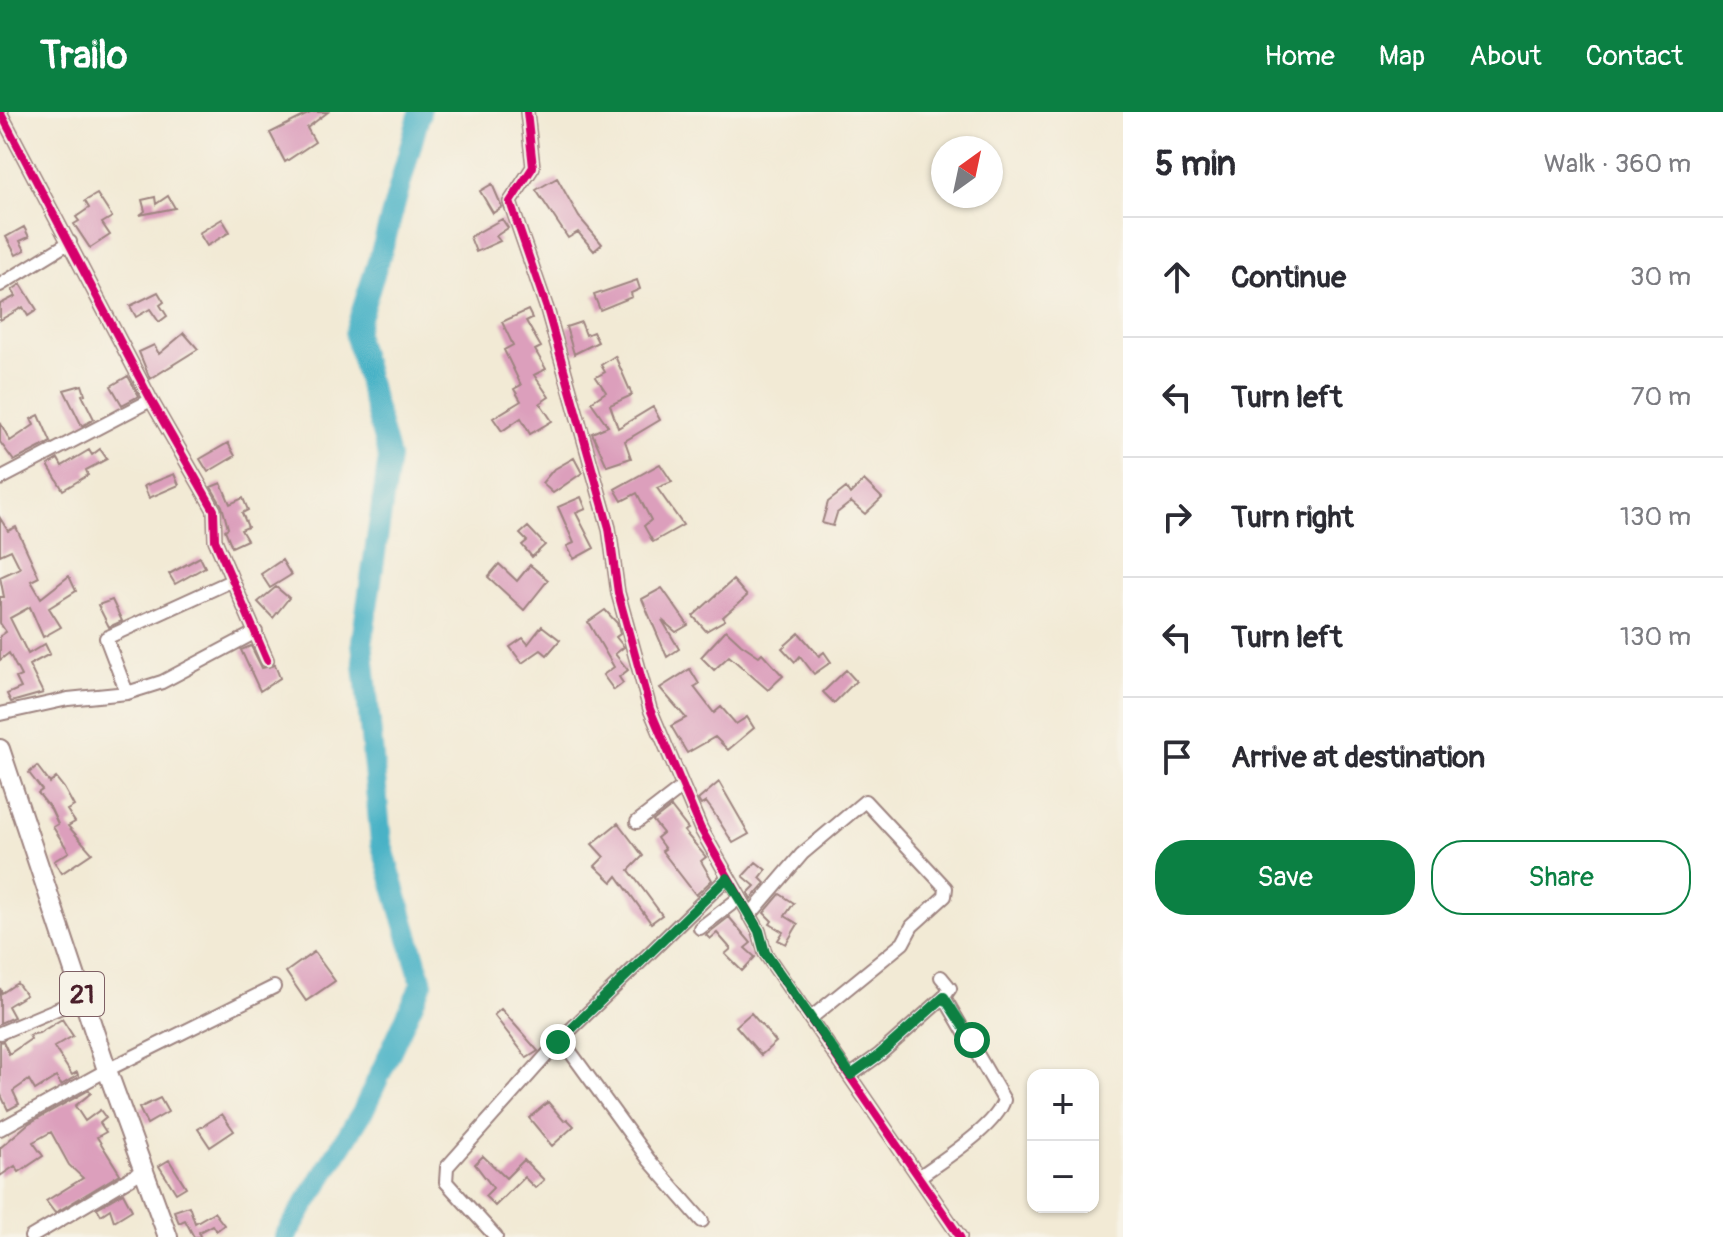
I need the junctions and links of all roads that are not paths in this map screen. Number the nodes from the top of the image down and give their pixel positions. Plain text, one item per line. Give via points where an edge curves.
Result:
1 (0, 112) edge
2 (527, 112) edge
3 (70, 242) junction
4 (0, 285) edge
5 (151, 400) junction
6 (0, 479) edge
7 (231, 581) junction
8 (256, 632) junction
9 (267, 660) dead end
10 (127, 693) junction
11 (0, 714) edge
12 (0, 749) edge
13 (5, 785) edge
14 (681, 788) junction
15 (637, 822) dead end
16 (727, 878) junction
17 (738, 899) junction
18 (749, 916) junction
19 (700, 928) dead end
20 (941, 977) dead end
21 (274, 987) dead end
22 (944, 997) junction
23 (83, 998) junction
24 (811, 1018) junction
25 (0, 1033) edge
26 (561, 1039) junction
27 (107, 1070) junction
28 (851, 1075) junction
29 (0, 1129) edge
30 (144, 1170) junction
31 (919, 1177) junction
32 (702, 1221) dead end
33 (31, 1237) edge
34 (168, 1237) edge
35 (496, 1237) edge
36 (960, 1237) edge

1 - 3 street
2 - 14 street via 533,167 510,202 543,295 609,528 618,593 650,709
3 - 4 street
3 - 5 street
5 - 6 street
5 - 7 street via 214,510 215,540
7 - 8 street
7 - 10 street via 106,638
8 - 9 street
8 - 10 street via 198,665
10 - 11 street
12 - 13 highway, 21
13 - 23 highway, 21
14 - 15 street
14 - 16 street
16 - 17 street
16 - 26 street
17 - 18 street
17 - 19 street
18 - 24 street via 765,953
18 - 24 street via 802,854 865,801 946,888 945,896 912,926 903,943
20 - 22 street via 950,988
21 - 27 street
22 - 28 street
22 - 31 street via 1004,1100 978,1131
23 - 25 street
23 - 27 highway, 21
24 - 28 street
26 - 32 street via 649,1160
26 - 35 street via 445,1171 446,1182
27 - 29 street
27 - 30 highway, 21
28 - 31 street
30 - 33 street
30 - 34 highway, 21
31 - 36 street

